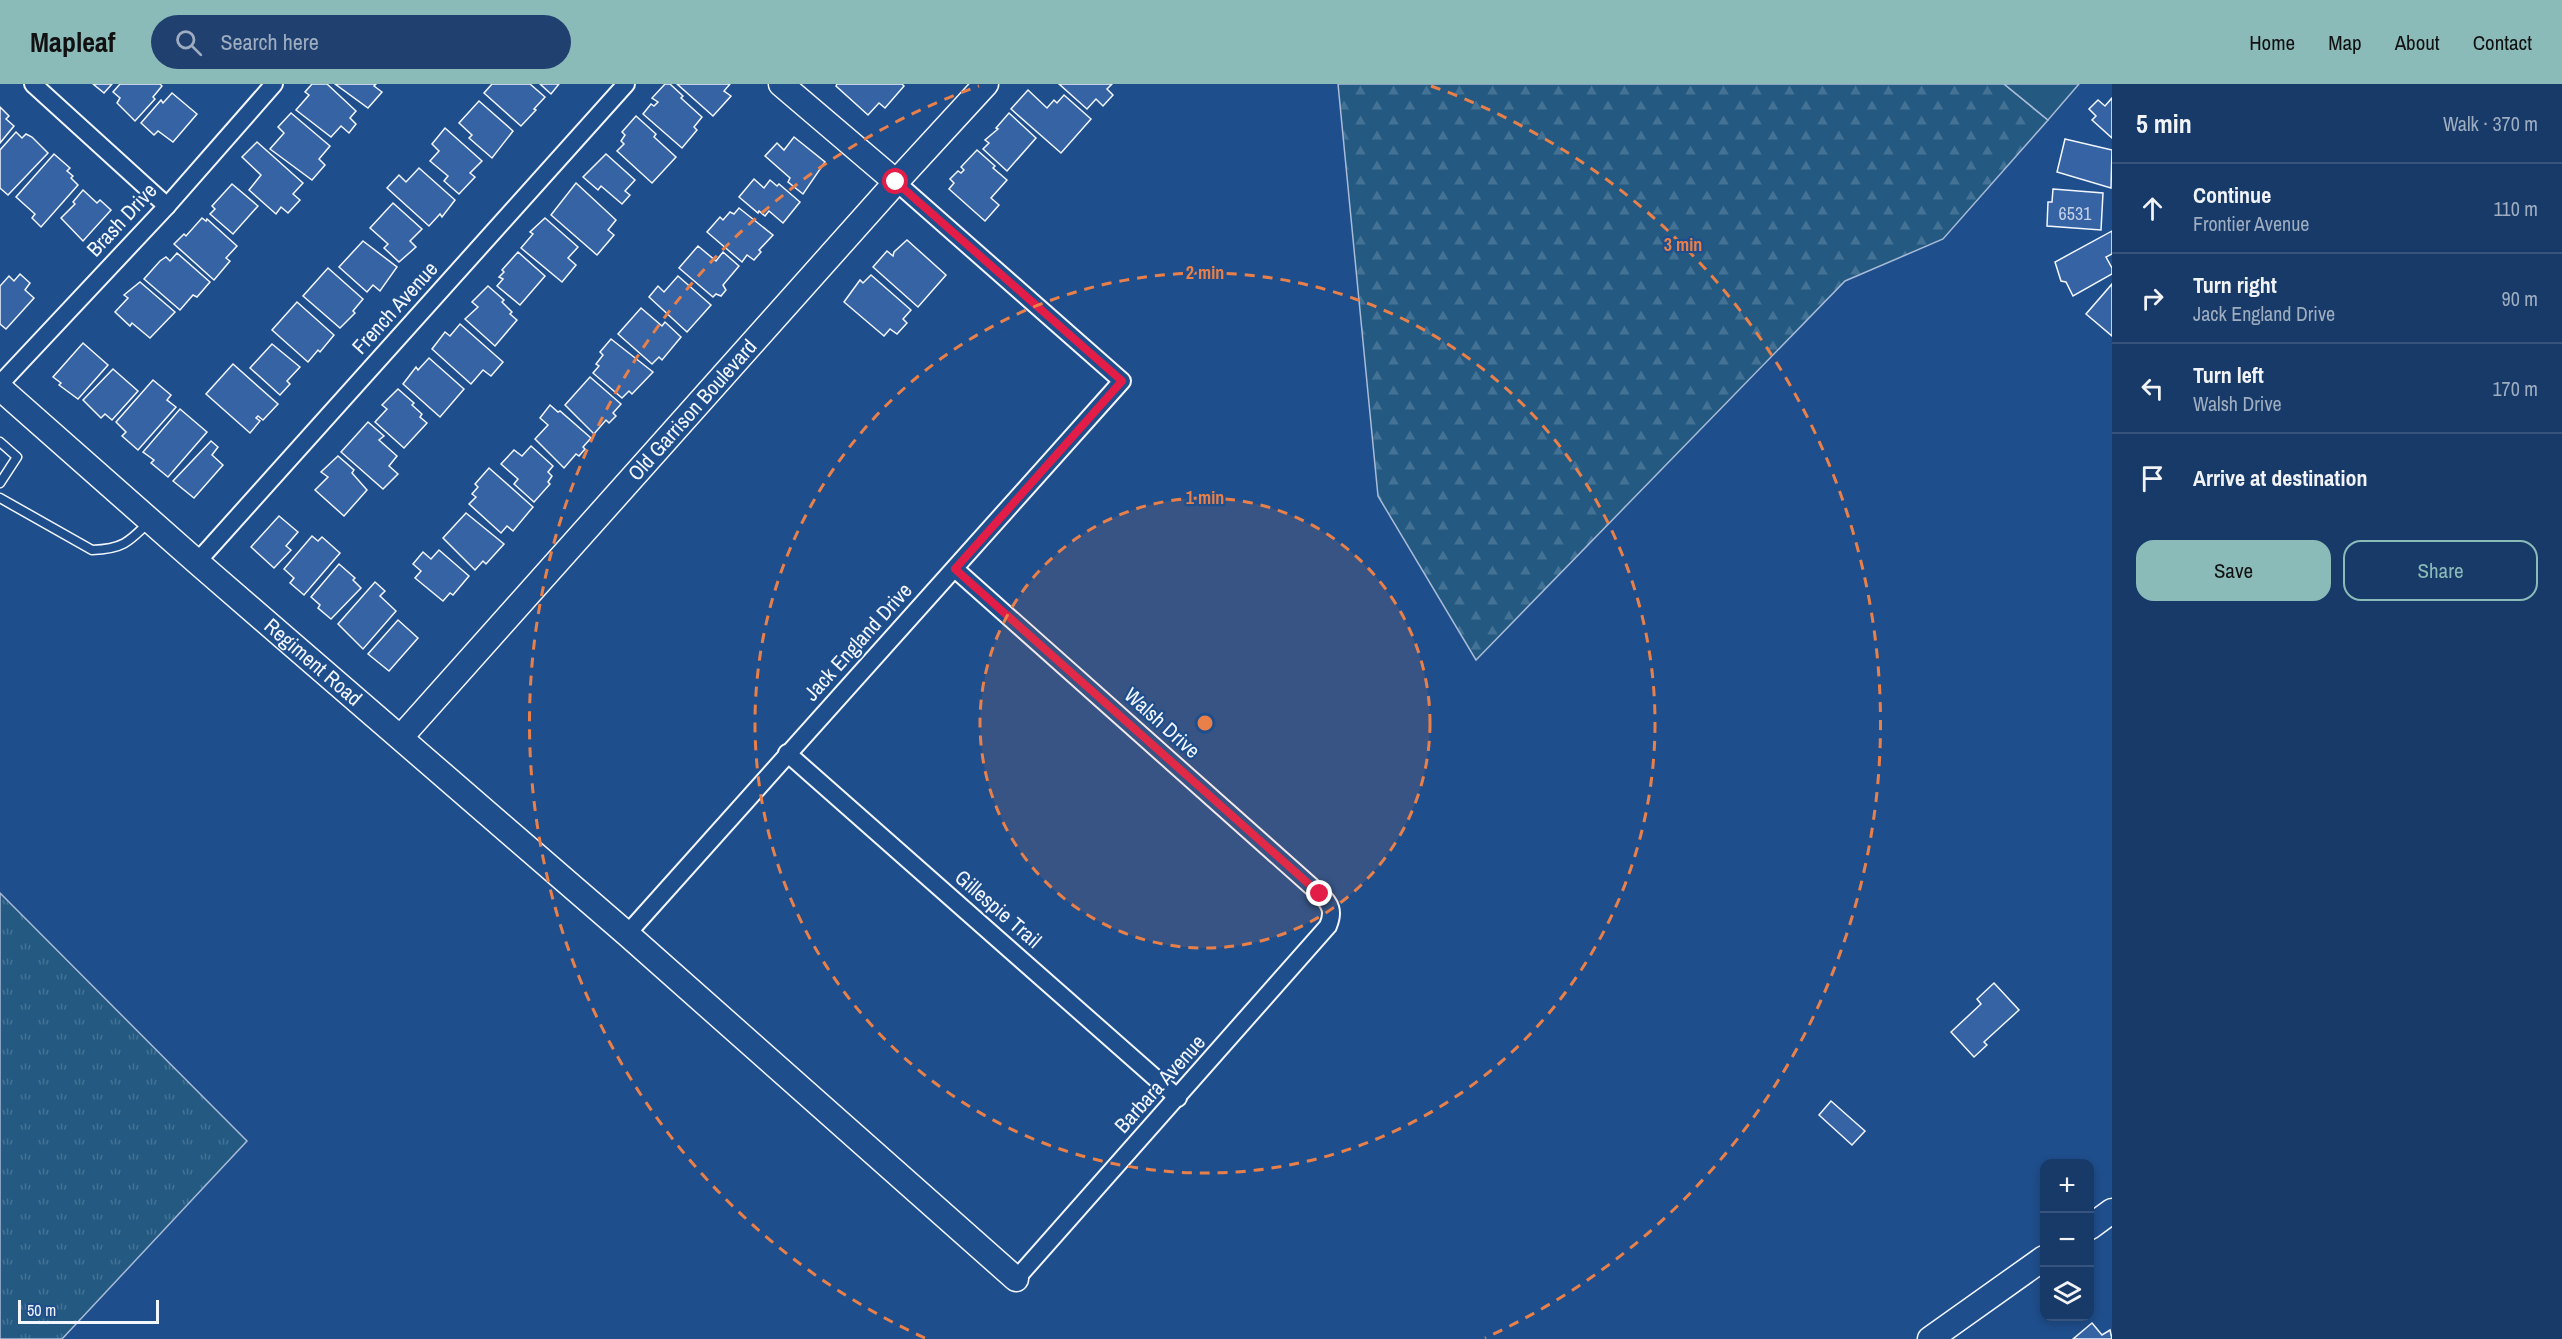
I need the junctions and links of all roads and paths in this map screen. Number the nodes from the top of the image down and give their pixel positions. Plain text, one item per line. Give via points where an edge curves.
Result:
1 (33, 84) edge
2 (274, 84) edge
3 (626, 84) edge
4 (781, 84) edge
5 (986, 84) edge
6 (896, 182) junction
7 (167, 206) junction
8 (0, 386) edge
9 (0, 442) edge
10 (0, 483) edge
11 (0, 498) edge
12 (150, 520) junction
13 (197, 562) junction
14 (955, 569) junction
15 (401, 737) junction
16 (787, 753) junction
17 (1333, 915) joint
18 (627, 934) junction
19 (1178, 1098) junction
20 (2112, 1211) edge
21 (2094, 1224) edge
22 (2040, 1261) edge
23 (1016, 1279) joint
24 (1930, 1339) edge

1 - 7 street
2 - 7 street, Brash Drive
3 - 13 street, French Avenue
4 - 6 street
5 - 6 street, Old Garrison Boulevard
6 - 14 street, Jack England Drive via 1122,381
6 - 15 street, Old Garrison Boulevard
7 - 8 street, Brash Drive
8 - 12 street, Regiment Road
9 - 10 lane via 17,457
11 - 12 lane via 92,550 108,550 129,542
12 - 13 street, Regiment Road
13 - 15 street, Regiment Road
14 - 16 street, Jack England Drive
14 - 17 street, Walsh Drive via 1320,894
15 - 18 street, Regiment Road
16 - 18 street, Jack England Drive
16 - 19 street, Gillespie Trail
17 - 19 street, Barbara Avenue via 1328,926
18 - 23 street, Regiment Road
19 - 23 street, Barbara Avenue
20 - 21 street
22 - 24 street

